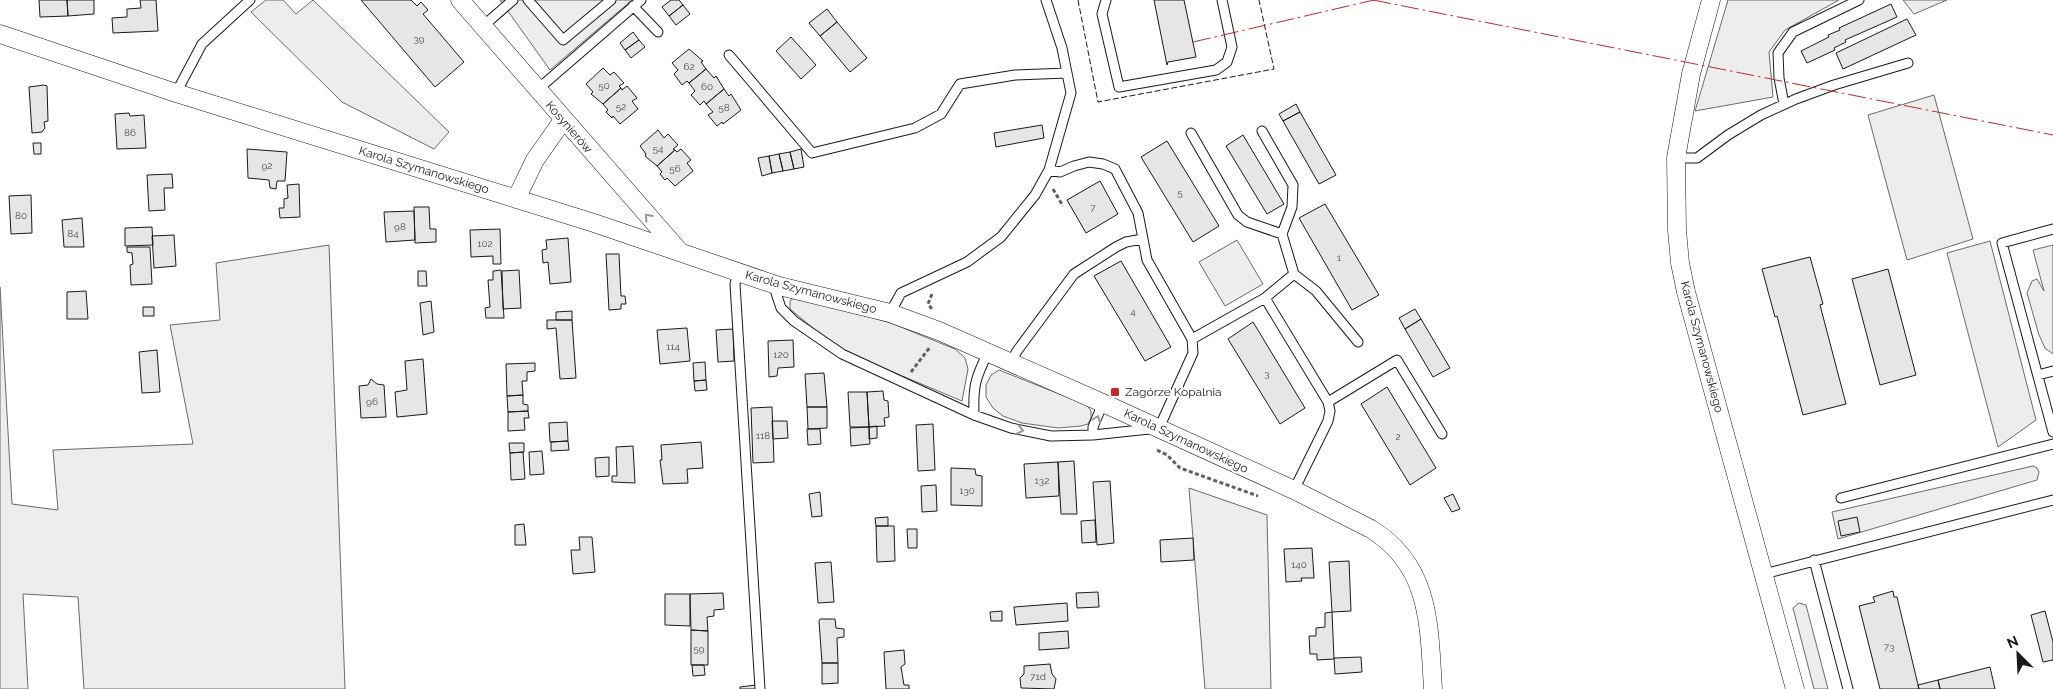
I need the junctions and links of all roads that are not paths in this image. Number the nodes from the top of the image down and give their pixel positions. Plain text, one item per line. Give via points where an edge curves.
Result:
1 (250, 0) edge
2 (460, 0) edge
3 (513, 0) edge
4 (528, 0) edge
5 (611, 0) edge
6 (641, 0) edge
7 (1046, 0) edge
8 (1106, 0) edge
9 (1222, 0) edge
10 (1711, 0) edge
11 (1859, 0) edge
12 (633, 6) junction
13 (482, 27) junction
14 (658, 32) dead end
15 (0, 34) edge
16 (728, 56) dead end
17 (1908, 63) dead end
18 (1067, 73) junction
19 (537, 90) junction
20 (176, 93) junction
21 (1784, 104) junction
22 (563, 120) junction
23 (1262, 131) dead end
24 (1190, 133) dead end
25 (1676, 158) junction
26 (1049, 170) junction
27 (516, 199) junction
28 (2053, 229) edge
29 (1282, 234) junction
30 (1143, 239) junction
31 (681, 253) junction
32 (738, 272) junction
33 (1294, 274) junction
34 (779, 286) junction
35 (1265, 298) junction
36 (890, 313) junction
37 (1192, 339) junction
38 (1358, 342) dead end
39 (988, 353) junction
40 (1011, 362) junction
41 (2053, 371) edge
42 (2038, 375) junction
43 (1328, 402) junction
44 (1103, 403) junction
45 (974, 415) junction
46 (1159, 428) junction
47 (2053, 432) edge
48 (1442, 434) dead end
49 (1093, 435) junction
50 (2053, 444) edge
51 (1294, 490) junction
52 (1840, 498) dead end
53 (2053, 500) edge
54 (1814, 560) junction
55 (1764, 574) junction
56 (760, 689) edge
57 (1433, 689) edge
58 (1795, 689) edge
59 (1848, 689) edge

1 - 20 lane via 202,44
2 - 13 street, Kosynierów
3 - 13 lane
4 - 5 lane via 563,40
6 - 12 lane
7 - 18 lane
8 - 9 lane via 1102,14 1119,87 1216,70 1227,62 1232,47
10 - 25 street, Karola Szymanowskiego via 1691,74
11 - 21 lane via 1793,32 1778,53
12 - 14 lane
12 - 19 lane
13 - 19 street, Kosynierów
15 - 20 street, Karola Szymanowskiego
16 - 18 lane via 812,153 915,128 940,114 960,84 1015,75
17 - 21 lane via 1834,84
18 - 26 lane via 1071,93
19 - 22 street, Kosynierów
20 - 27 street, Karola Szymanowskiego
21 - 25 lane via 1728,135 1697,158
22 - 27 street via 535,160
31 -> 22 street, Kosynierów
23 - 29 lane via 1293,185 1292,207
24 - 29 lane via 1238,215 1247,222
25 - 55 street, Karola Szymanowskiego via 1677,230 1686,292
26 - 30 lane via 1060,172 1089,162 1115,169 1138,212
26 - 36 lane via 1035,195 1001,236 967,262 901,293
27 - 31 street, Karola Szymanowskiego
28 - 42 lane via 2002,243
29 - 33 lane
30 - 37 lane via 1147,260
30 - 40 lane via 1116,246 1074,274
31 - 32 street, Karola Szymanowskiego
32 - 34 street, Karola Szymanowskiego
32 - 56 lane via 735,284
33 - 35 lane
33 - 38 lane via 1316,291
34 - 36 street, Karola Szymanowskiego
34 - 45 lane via 776,293 781,308 794,321 842,354
35 - 37 lane
35 - 43 lane
36 - 39 street, Karola Szymanowskiego
37 - 46 lane via 1192,353
39 - 40 street, Karola Szymanowskiego
39 - 45 lane via 977,374
40 - 44 street, Karola Szymanowskiego
41 - 42 lane
42 - 47 lane
43 - 48 lane via 1396,360
43 - 51 lane via 1328,421
44 - 46 street, Karola Szymanowskiego
49 -> 44 lane
45 -> 49 lane via 1011,428 1051,436
46 - 49 lane
46 - 51 street, Karola Szymanowskiego
50 - 52 lane
51 - 57 street, Karola Szymanowskiego via 1383,536 1407,562 1422,592 1427,613
53 - 54 lane
54 - 55 lane
54 - 59 lane
55 - 58 street, Karola Szymanowskiego

